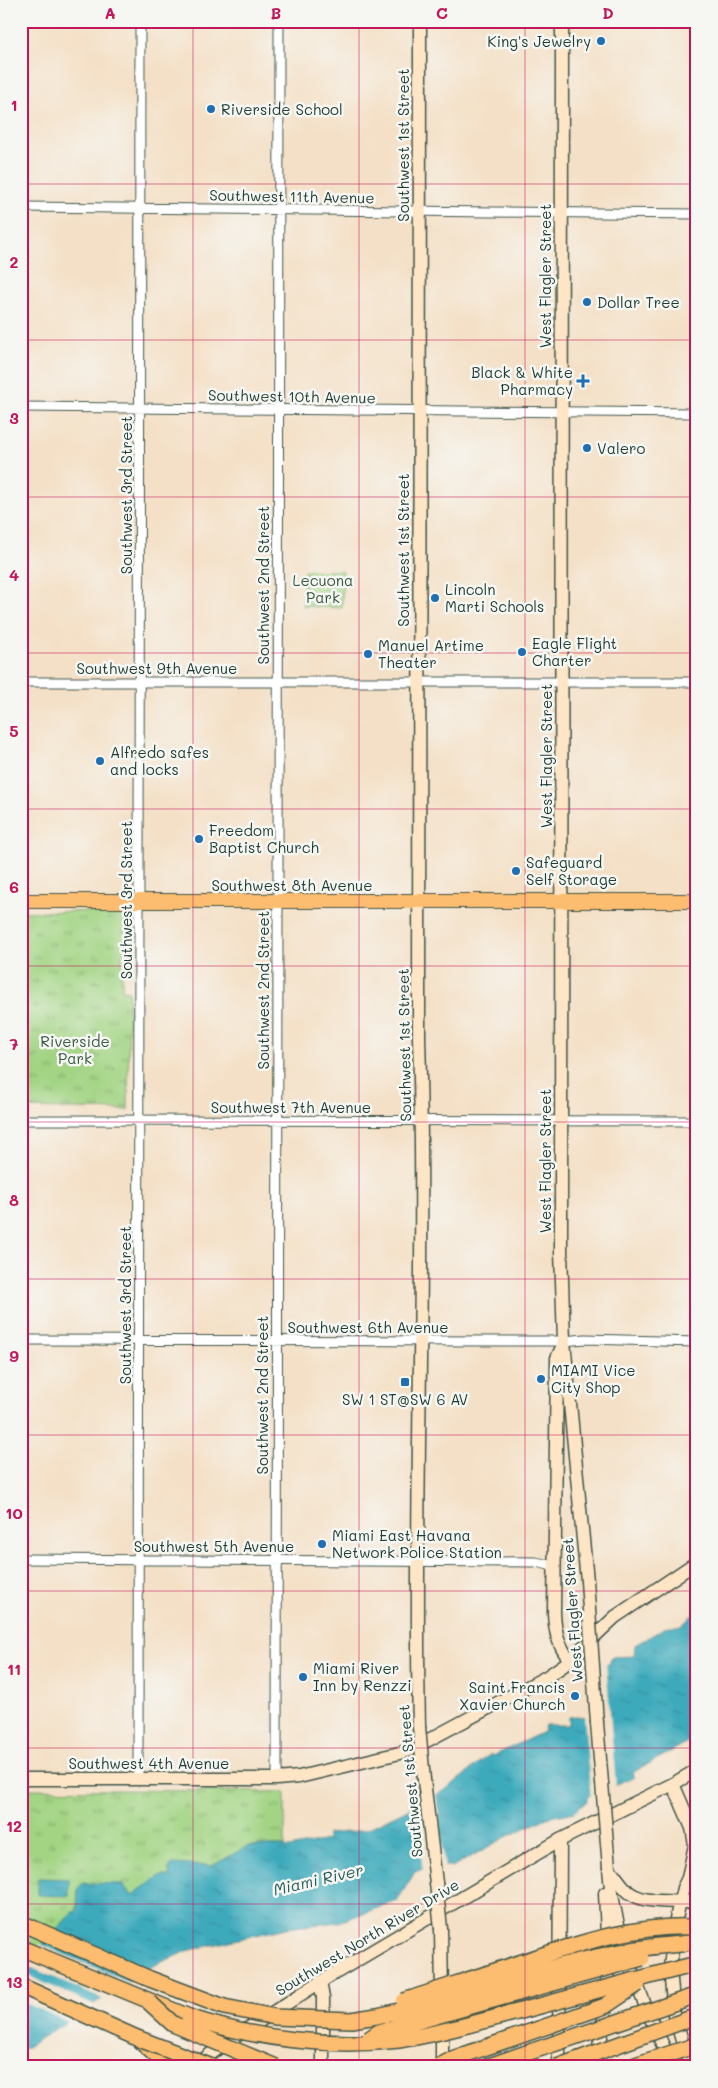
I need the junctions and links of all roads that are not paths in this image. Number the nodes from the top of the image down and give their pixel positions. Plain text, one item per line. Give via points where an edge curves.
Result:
1 (140, 21) edge
2 (279, 21) edge
3 (420, 21) edge
4 (562, 21) edge
5 (21, 207) edge
6 (140, 208) junction
7 (279, 209) junction
8 (420, 211) junction
9 (562, 212) junction
10 (697, 214) edge
11 (21, 407) edge
12 (139, 408) junction
13 (278, 409) junction
14 (419, 410) junction
15 (562, 412) junction
16 (697, 414) edge
17 (21, 682) edge
18 (140, 682) junction
19 (279, 682) junction
20 (562, 682) junction
21 (697, 682) edge
22 (420, 683) junction
23 (21, 901) edge
24 (139, 901) junction
25 (279, 901) junction
26 (419, 901) junction
27 (697, 901) edge
28 (562, 902) junction
29 (21, 1120) edge
30 (139, 1120) junction
31 (279, 1121) junction
32 (421, 1121) junction
33 (561, 1121) junction
34 (697, 1121) edge
35 (21, 1340) edge
36 (138, 1340) junction
37 (278, 1340) junction
38 (419, 1341) junction
39 (564, 1341) junction
40 (697, 1342) edge
41 (21, 1559) edge
42 (138, 1559) junction
43 (278, 1560) junction
44 (417, 1560) junction
45 (697, 1562) edge
46 (555, 1570) junction
47 (570, 1660) junction
48 (697, 1770) edge
49 (21, 1779) edge
50 (138, 1779) junction
51 (277, 1779) junction
52 (673, 1784) junction
53 (560, 1840) junction
54 (610, 1872) junction
55 (688, 1878) junction
56 (680, 1901) junction
57 (697, 1901) edge
58 (21, 1923) edge
59 (697, 1927) edge
60 (697, 1940) edge
61 (681, 1944) junction
62 (21, 1948) edge
63 (697, 1964) edge
64 (647, 1978) junction
65 (320, 1982) junction
66 (21, 1986) edge
67 (697, 1994) edge
68 (149, 2002) junction
69 (697, 2016) edge
70 (338, 2018) junction
71 (137, 2038) junction
72 (365, 2041) junction
73 (697, 2045) edge
74 (692, 2065) edge
75 (173, 2067) edge
76 (194, 2067) edge
77 (212, 2067) edge
78 (276, 2067) edge
79 (323, 2067) edge
80 (438, 2067) edge
81 (442, 2067) edge
82 (486, 2067) edge
83 (558, 2067) edge
84 (593, 2067) edge
85 (629, 2067) edge
86 (673, 2067) edge

1 - 6 street, Southwest 3rd Street
2 - 7 street, Southwest 2nd Street
3 - 8 main road, Southwest 1st Street
4 - 9 main road, West Flagler Street
5 - 6 street, Southwest 11th Avenue
6 - 7 street, Southwest 11th Avenue
6 - 12 street, Southwest 3rd Street
7 - 8 street, Southwest 11th Avenue
7 - 13 street, Southwest 2nd Street
8 - 9 street, Southwest 11th Avenue
8 - 14 main road, Southwest 1st Street
9 - 10 street, Southwest 11th Avenue
9 - 15 main road, West Flagler Street
11 - 12 street, Southwest 10th Avenue
12 - 13 street, Southwest 10th Avenue
12 - 18 street, Southwest 3rd Street
13 - 14 street, Southwest 10th Avenue
13 - 19 street, Southwest 2nd Street
14 - 15 street, Southwest 10th Avenue
14 - 22 main road, Southwest 1st Street
15 - 16 street, Southwest 10th Avenue
15 - 20 main road, West Flagler Street
17 - 18 street, Southwest 9th Avenue
18 - 19 street, Southwest 9th Avenue
18 - 24 street, Southwest 3rd Street
19 - 22 street, Southwest 9th Avenue
19 - 25 street, Southwest 2nd Street
20 - 21 street, Southwest 9th Avenue
20 - 22 street, Southwest 9th Avenue
20 - 28 main road, West Flagler Street
22 - 26 main road, Southwest 1st Street
23 - 24 main road, Southwest 8th Avenue
24 - 25 main road, Southwest 8th Avenue
24 - 30 street, Southwest 3rd Street
25 - 26 main road, Southwest 8th Avenue
25 - 31 street, Southwest 2nd Street
26 - 28 main road, Southwest 8th Avenue
26 - 32 main road, Southwest 1st Street
27 - 28 main road, Southwest 8th Avenue
28 - 33 main road, West Flagler Street
29 - 30 street, Southwest 7th Avenue
30 - 31 street, Southwest 7th Avenue
30 - 36 street, Southwest 3rd Street
31 - 32 street, Southwest 7th Avenue
31 - 37 street, Southwest 2nd Street
32 - 33 street, Southwest 7th Avenue
32 - 38 main road, Southwest 1st Street
33 - 34 street, Southwest 7th Avenue
33 - 39 main road, West Flagler Street
35 - 36 street, Southwest 6th Avenue
36 - 37 street, Southwest 6th Avenue
36 - 42 street, Southwest 3rd Street
37 - 38 street, Southwest 6th Avenue
37 - 43 street, Southwest 2nd Street
38 - 39 street, Southwest 6th Avenue
38 - 44 main road, Southwest 1st Street
39 - 40 street, Southwest 6th Avenue
39 - 46 main road, West Flagler Street via 557,1358
39 - 54 main road, West Flagler Street, bridge
41 - 42 street, Southwest 5th Avenue
42 - 43 street, Southwest 5th Avenue
42 - 50 street, Southwest 3rd Street
43 - 44 street, Southwest 5th Avenue
43 - 51 street, Southwest 2nd Street
44 - 46 street, Southwest 5th Avenue via 536,1562
44 - 81 main road, Southwest 1st Street, bridge via 418,1727 441,1929
45 - 47 main road, Southwest 4th Avenue via 615,1617
46 - 47 main road, West Flagler Street via 556,1634
47 - 51 main road, Southwest 4th Avenue via 548,1676 408,1751 299,1777
48 - 52 main road, Southwest North River Drive
49 - 50 main road, Southwest 4th Avenue
50 - 51 main road, Southwest 4th Avenue
52 - 53 main road, Southwest North River Drive
52 - 55 main road via 694,1837 695,1851
53 - 65 main road, Southwest North River Drive
53 - 83 main road
54 - 56 main road via 636,1897
54 - 84 main road, West Flagler Street via 605,1890 606,2001
54 - 86 main road, West Flagler Street via 627,1957
55 - 56 main road
55 - 57 main road via 691,1893
56 - 57 main road
56 - 74 main road via 672,1937 670,1992 676,2025
58 - 70 highway, bridge via 224,2007 275,2017
59 - 70 highway, bridge via 650,1928 606,1936
60 - 61 highway
61 - 70 highway, bridge via 581,1961 392,2013 351,2020
61 - 72 highway, bridge via 656,1954 379,2032
62 - 68 highway
63 - 64 highway, bridge
64 - 72 highway, bridge via 435,2033 399,2040
64 - 80 highway, bridge via 605,2006 455,2058
65 - 76 main road, Southwest North River Drive
65 - 79 main road
66 - 71 highway
67 - 82 highway, bridge
68 - 72 highway, bridge via 219,2027 251,2034 314,2041
68 - 78 highway, bridge via 173,2024
69 - 83 highway, bridge
71 - 75 highway
71 - 77 highway, bridge
73 - 85 highway, bridge
74 - 86 main road

